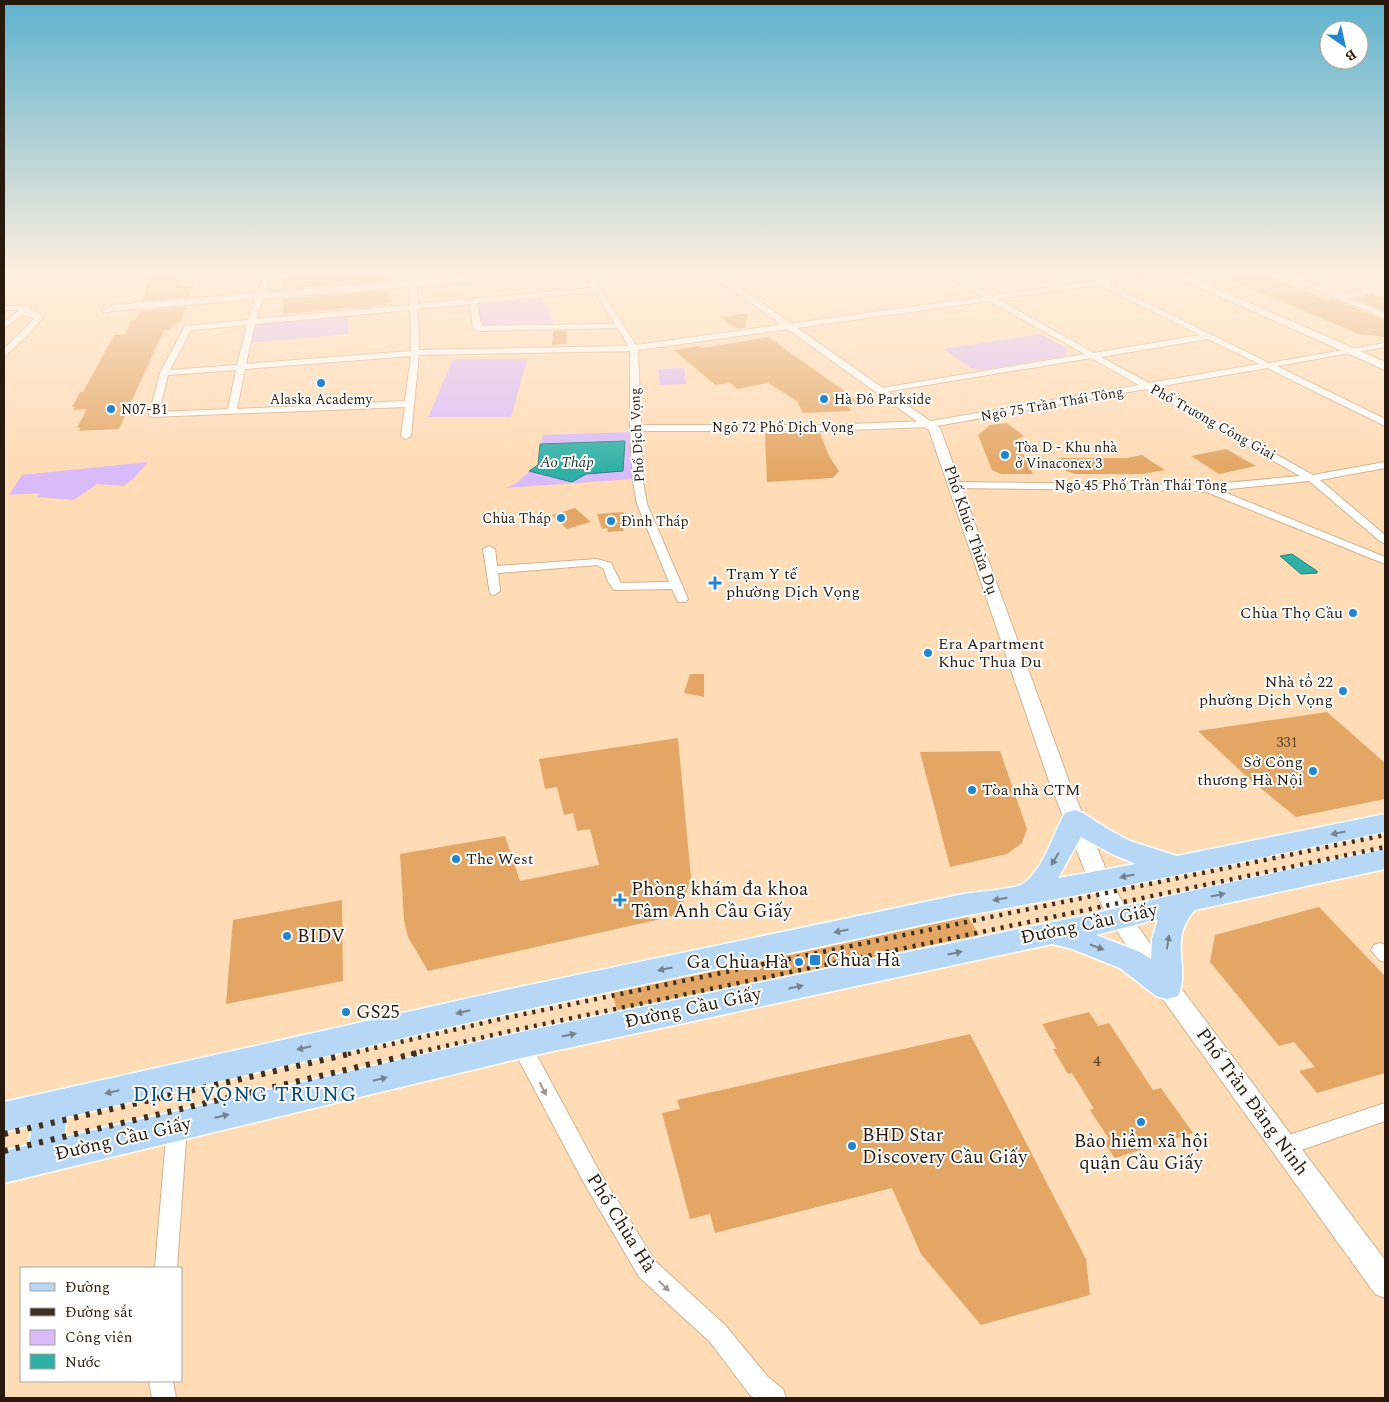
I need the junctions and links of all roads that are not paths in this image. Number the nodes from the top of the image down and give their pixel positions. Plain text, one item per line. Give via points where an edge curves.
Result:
1 (15, 341) edge
2 (181, 341) edge
3 (246, 341) edge
4 (415, 341) edge
5 (630, 341) edge
6 (680, 341) edge
7 (810, 341) edge
8 (1068, 341) edge
9 (1178, 341) edge
10 (1220, 341) edge
11 (1329, 341) edge
12 (1352, 341) edge
13 (1385, 345) edge
14 (634, 348) junction
15 (1367, 348) junction
16 (1351, 351) junction
17 (415, 353) junction
18 (4, 354) edge
19 (1094, 356) junction
20 (1385, 356) edge
21 (241, 366) junction
22 (1270, 366) junction
23 (1385, 366) edge
24 (164, 373) junction
25 (1150, 387) junction
26 (882, 391) junction
27 (410, 404) junction
28 (232, 411) junction
29 (1385, 423) edge
30 (931, 424) junction
31 (635, 428) junction
32 (406, 436) dead end
33 (1385, 465) edge
34 (1311, 478) junction
35 (955, 485) junction
36 (1204, 488) junction
37 (1385, 540) edge
38 (489, 548) dead end
39 (1385, 561) edge
40 (492, 570) junction
41 (675, 585) junction
42 (494, 591) dead end
43 (682, 599) dead end
44 (1074, 819) junction
45 (1385, 823) edge
46 (1385, 859) edge
47 (1179, 865) junction
48 (1100, 881) junction
49 (1028, 894) junction
50 (1186, 902) junction
51 (1120, 918) junction
52 (1050, 933) junction
53 (1167, 987) junction
54 (521, 1045) junction
55 (52, 1106) junction
56 (1385, 1112) edge
57 (4, 1117) edge
58 (178, 1126) junction
59 (1284, 1146) junction
60 (44, 1158) junction
61 (4, 1167) edge
62 (166, 1267) edge
63 (1385, 1284) edge
64 (161, 1382) edge
65 (164, 1398) edge
66 (774, 1398) edge

1 - 18 street
2 - 24 street
3 - 21 street
4 - 17 street
5 - 14 street
6 - 14 street
7 - 26 street
8 - 19 street, Phố Trương Công Giai
9 - 19 street
10 - 22 street
11 - 16 main road
12 - 15 main road
13 - 15 street, Ngõ 75 Trần Thái Tông
14 - 17 street
14 - 31 street, Phố Dịch Vọng
15 - 16 street, Ngõ 75 Trần Thái Tông
15 - 20 main road
16 - 22 street, Ngõ 75 Trần Thái Tông
16 - 23 main road
17 - 21 street
17 - 27 street
19 - 25 street, Phố Trương Công Giai
19 - 26 street
21 - 24 street
21 - 28 street
22 - 25 street, Ngõ 75 Trần Thái Tông
22 - 29 street
24 - 28 street via 154,416
25 - 30 street, Ngõ 75 Trần Thái Tông
25 - 34 street, Phố Trương Công Giai
26 - 30 street
27 - 28 street
27 - 32 street
30 - 31 street, Ngõ 72 Phố Dịch Vọng via 821,428
30 - 35 street, Phố Khúc Thừa Dụ
31 - 41 street, Phố Dịch Vọng via 642,504
33 - 34 street, Ngõ 45 Phố Trần Thái Tông
34 - 36 street, Ngõ 45 Phố Trần Thái Tông
34 - 37 street, Phố Trương Công Giai
35 - 36 street, Ngõ 45 Phố Trần Thái Tông
35 - 44 street, Phố Khúc Thừa Dụ
36 - 39 street
38 - 40 street
40 - 41 street via 597,562 608,566 618,587
40 - 42 street
41 - 43 street, Phố Dịch Vọng
44 - 47 main road via 1119,847
44 - 48 street, Phố Khúc Thừa Dụ
44 -> 49 main road via 1070,833 1044,879
45 -> 47 main road
50 -> 46 main road, Đường Cầu Giấy
47 -> 48 main road
48 - 49 main road
48 - 51 street, Phố Khúc Thừa Dụ
49 -> 55 main road via 520,999
50 - 51 main road, Đường Cầu Giấy
53 -> 50 main road via 1166,955 1170,928 1175,914
51 - 52 main road, Đường Cầu Giấy
51 - 53 street, Phố Trần Đăng Ninh
52 -> 53 main road via 1076,939 1130,960
54 -> 52 main road, Đường Cầu Giấy
53 - 59 street, Phố Trần Đăng Ninh
58 -> 54 main road, Đường Cầu Giấy
54 -> 66 street, Phố Chùa Hà via 560,1122 647,1269 718,1334 759,1386
55 - 57 main road
55 - 60 main road
56 - 59 street
58 - 60 main road, Đường Cầu Giấy
58 - 62 street
59 - 63 street, Phố Trần Đăng Ninh
60 - 61 main road, Đường Cầu Giấy
64 - 65 street

